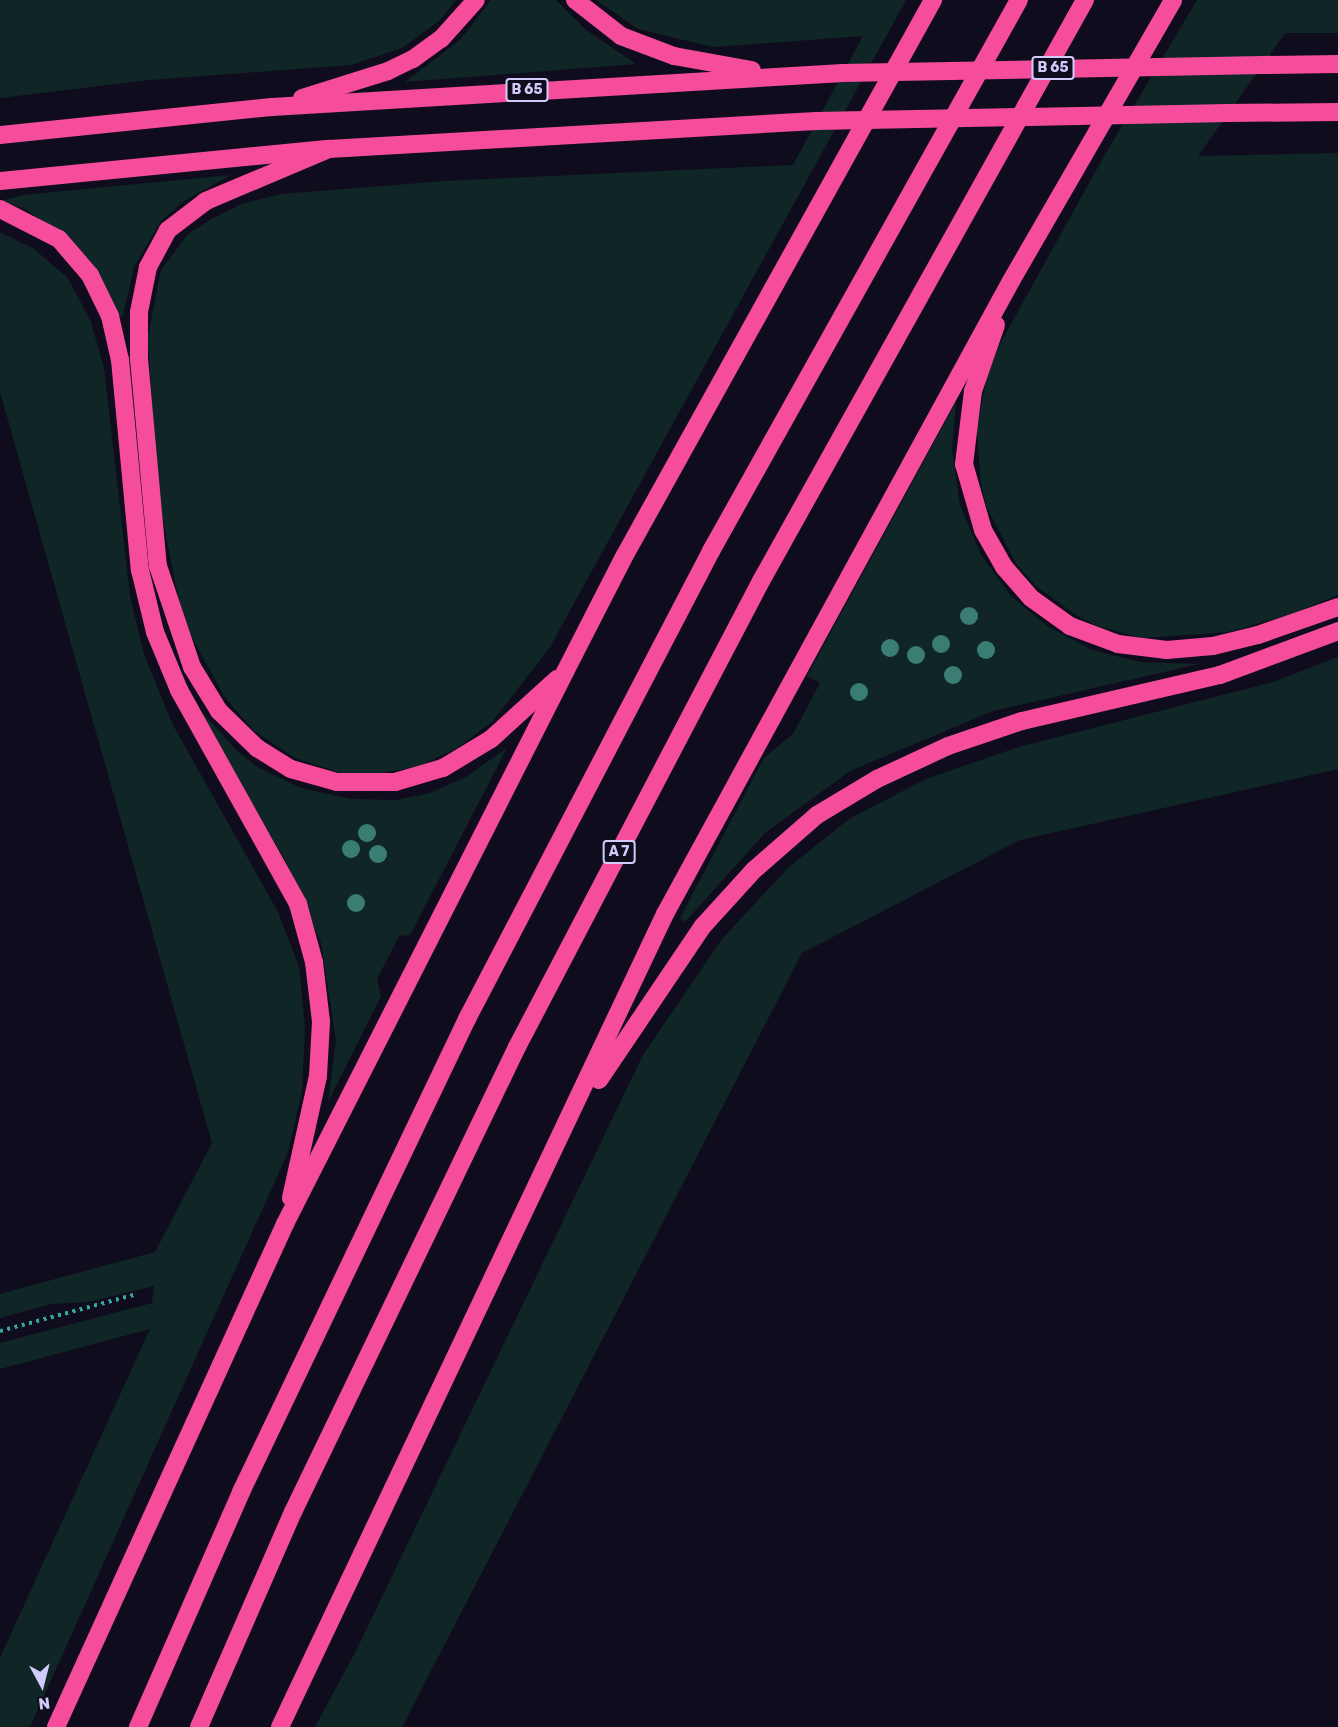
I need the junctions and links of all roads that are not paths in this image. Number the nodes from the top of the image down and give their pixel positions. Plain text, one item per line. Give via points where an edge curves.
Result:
1 (476, 0) edge
2 (575, 0) edge
3 (933, 0) edge
4 (1019, 0) edge
5 (1085, 0) edge
6 (1173, 0) edge
7 (1338, 64) edge
8 (783, 76) junction
9 (272, 107) junction
10 (1338, 112) edge
11 (0, 135) edge
12 (330, 149) junction
13 (0, 181) edge
14 (0, 209) edge
15 (1011, 281) junction
16 (1338, 607) edge
17 (1338, 631) edge
18 (565, 672) junction
19 (564, 1135) junction
20 (285, 1224) junction
21 (56, 1727) edge
22 (138, 1727) edge
23 (199, 1727) edge
24 (280, 1727) edge

1 - 9 highway via 441,39 413,59 388,71
2 - 8 highway via 621,36 674,56
3 - 18 highway via 625,555
4 - 22 highway via 711,551 467,1019 241,1492
5 - 23 highway, A 7 via 761,580 518,1047 293,1512
6 - 15 highway
7 - 8 highway, B 65, bridge
8 - 9 highway, B 65
9 - 11 highway, B 65
10 - 12 highway, bridge via 816,121
12 - 13 highway
12 - 18 highway via 206,201 168,230 148,267 139,312 140,359 158,566 175,626 192,667 219,711 257,748 291,769 337,782 395,782 443,768 491,739
14 - 20 highway via 59,239 90,275 110,316 120,360 140,570 155,632 179,690 298,904 315,962 321,1022 318,1076
15 - 16 highway via 973,390 964,464 983,530 1004,567 1031,598 1070,626 1108,640 1167,650 1213,646 1258,635
15 - 19 highway via 665,914
17 - 19 highway via 1220,675 1022,721 948,746 877,779 817,815 754,870 703,926
18 - 20 highway
19 - 24 highway
20 - 21 highway

